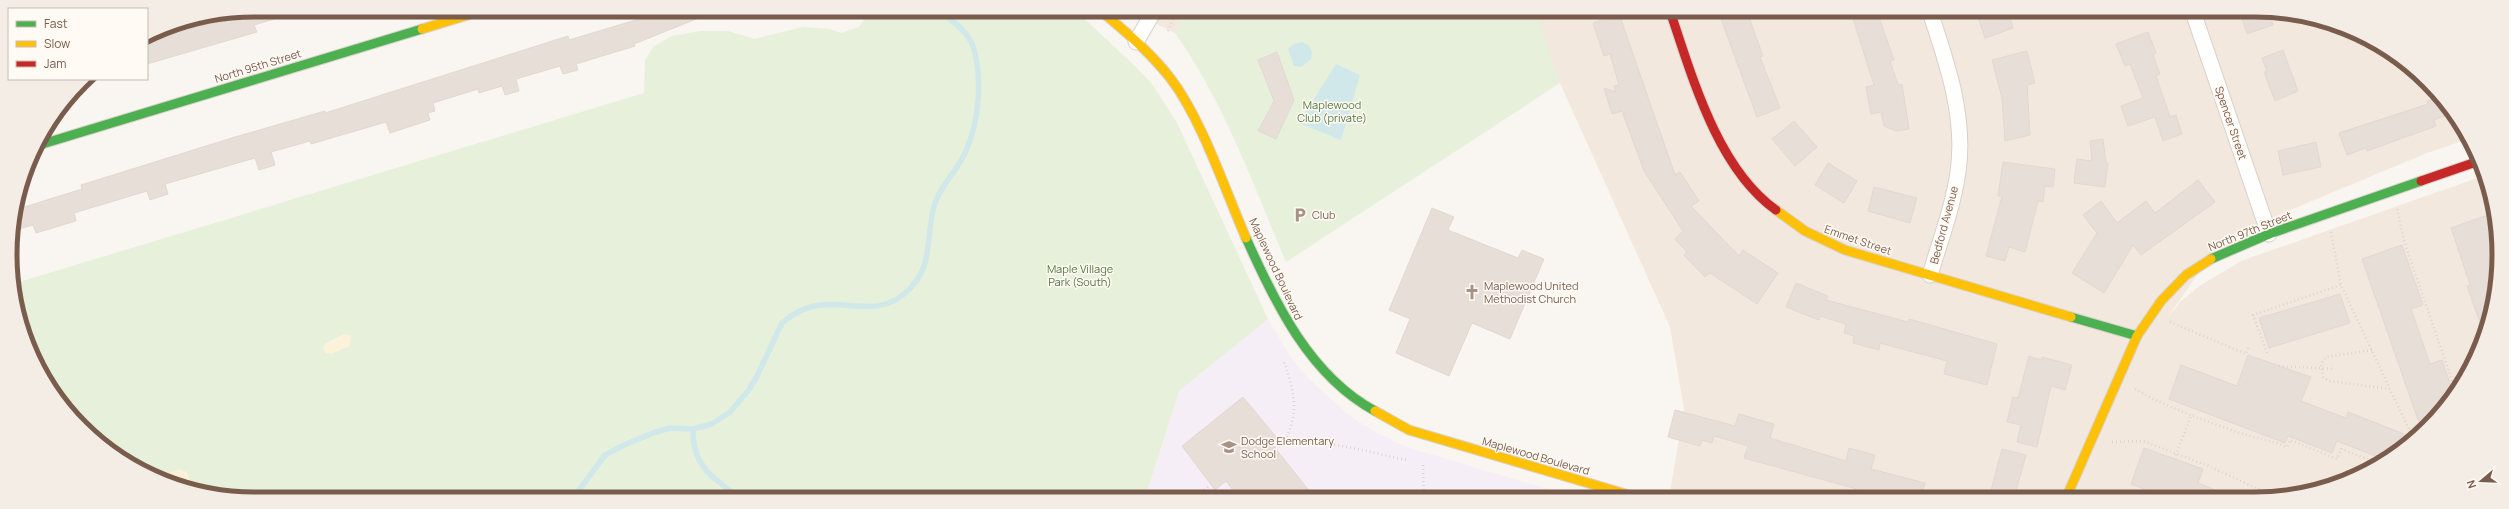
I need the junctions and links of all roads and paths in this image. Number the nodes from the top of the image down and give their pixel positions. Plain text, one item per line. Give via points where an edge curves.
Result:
1 (461, 17) edge
2 (1108, 17) edge
3 (1151, 17) edge
4 (1174, 17) edge
5 (1672, 17) edge
6 (1932, 17) edge
7 (2195, 17) edge
8 (1168, 31) dead end
9 (1136, 42) junction
10 (44, 143) edge
11 (2474, 163) edge
12 (2394, 191) junction
13 (2327, 214) junction
14 (2269, 234) junction
15 (1930, 275) junction
16 (2341, 285) junction
17 (2154, 310) junction
18 (2136, 336) junction
19 (2250, 346) dead end
20 (2372, 350) junction
21 (2267, 353) dead end
22 (1284, 362) dead end
23 (2279, 366) dead end
24 (2321, 368) junction
25 (2335, 369) dead end
26 (2120, 372) junction
27 (2453, 384) edge
28 (2390, 389) junction
29 (2192, 414) junction
30 (2411, 433) edge
31 (2090, 443) junction
32 (1283, 445) junction
33 (1275, 448) dead end
34 (2176, 454) junction
35 (2174, 459) dead end
36 (1407, 460) dead end
37 (2372, 461) edge
38 (1423, 465) dead end
39 (1209, 486) dead end
40 (2263, 491) edge
41 (1202, 492) edge
42 (1424, 492) edge
43 (1619, 492) edge
44 (2069, 492) edge

1 - 10 street, North 95th Street
2 - 9 street, Maplewood Boulevard
3 - 9 street
4 - 8 path
5 - 15 street, Emmet Street via 1712,129 1728,158 1765,202 1821,241
6 - 15 street, Bedford Avenue via 1953,87 1960,149 1951,208
7 - 14 street, Spencer Street
9 - 43 street, Maplewood Boulevard via 1170,78 1186,105 1271,292 1290,328 1311,358 1338,385 1375,413 1409,430
11 - 12 street, North 97th Street
12 - 13 street, North 97th Street
12 - 27 path via 2404,241
13 - 14 street, North 97th Street
13 - 16 path
14 - 17 street, North 97th Street via 2215,256 2195,268 2172,288
15 - 18 street, Emmet Street
16 - 20 path
16 - 21 path via 2253,315
17 - 18 street, North 97th Street
17 - 19 path via 2184,329 2246,354
18 - 26 street, North 97th Street
20 - 24 path via 2329,356 2323,360
20 - 28 path
22 - 32 path via 1293,388 1295,404 1291,430
23 - 24 path
24 - 25 path
24 - 28 path via 2323,377 2329,381
26 - 29 path via 2139,391
26 - 31 street, North 97th Street
28 - 30 path
29 - 34 path
29 - 37 path via 2287,447 2290,440 2337,459 2341,449
31 - 34 path via 2143,441
31 - 44 street, North 97th Street
32 - 33 path
32 - 36 path via 1316,442
34 - 35 path
34 - 40 path
38 - 42 path
39 - 41 path

